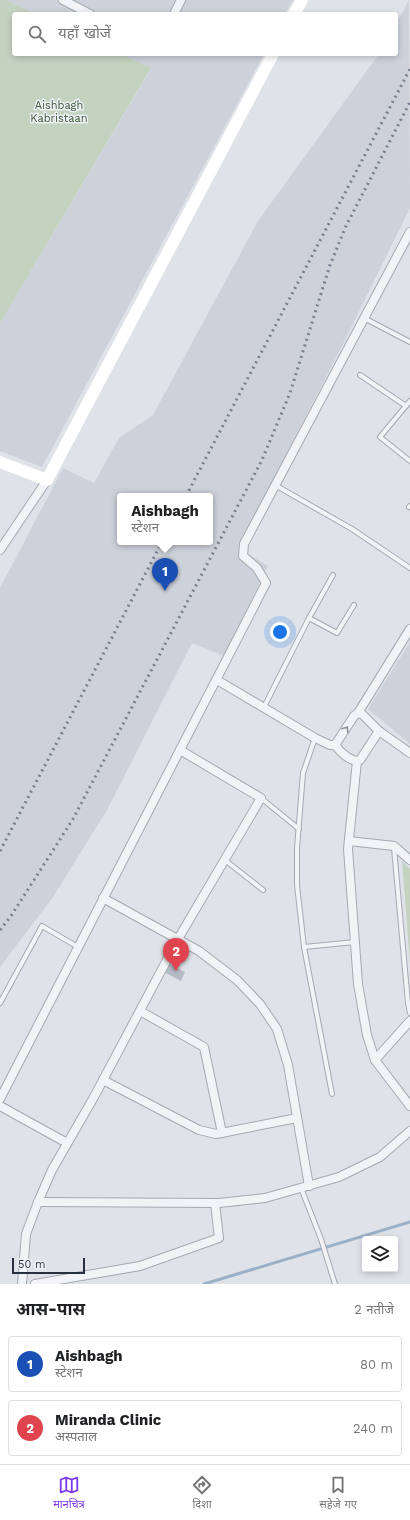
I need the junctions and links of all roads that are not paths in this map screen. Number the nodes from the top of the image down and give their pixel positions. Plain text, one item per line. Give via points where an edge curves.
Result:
1 (63, 0) edge
2 (181, 0) edge
3 (302, 0) edge
4 (77, 3) edge
5 (88, 12) edge
6 (175, 12) edge
7 (295, 12) edge
8 (272, 56) edge
9 (410, 232) edge
10 (364, 318) junction
11 (410, 342) edge
12 (360, 375) dead end
13 (410, 401) edge
14 (406, 406) junction
15 (410, 461) edge
16 (0, 462) edge
17 (47, 480) junction
18 (275, 485) junction
19 (0, 550) edge
20 (410, 568) edge
21 (333, 576) dead end
22 (354, 605) dead end
23 (310, 618) junction
24 (410, 629) edge
25 (217, 680) junction
26 (264, 707) junction
27 (358, 713) junction
28 (379, 731) junction
29 (315, 738) junction
30 (335, 745) junction
31 (180, 750) junction
32 (410, 753) edge
33 (357, 761) junction
34 (261, 798) junction
35 (298, 829) junction
36 (349, 841) junction
37 (394, 846) junction
38 (225, 860) junction
39 (410, 860) edge
40 (263, 890) dead end
41 (103, 898) junction
42 (178, 940) junction
43 (355, 942) junction
44 (78, 947) junction
45 (304, 947) junction
46 (0, 1003) edge
47 (140, 1011) junction
48 (410, 1012) edge
49 (410, 1020) edge
50 (375, 1060) junction
51 (103, 1080) junction
52 (332, 1094) dead end
53 (0, 1099) edge
54 (0, 1106) edge
55 (410, 1106) edge
56 (297, 1118) junction
57 (410, 1131) edge
58 (222, 1133) junction
59 (68, 1143) junction
60 (305, 1187) junction
61 (38, 1202) junction
62 (216, 1203) junction
63 (22, 1284) edge
64 (36, 1284) edge
65 (336, 1284) edge

1 - 4 street
2 - 6 street
3 - 7 street
4 - 5 street
8 - 17 street
9 - 10 street
10 - 11 lane
10 - 18 street
12 - 14 lane
13 - 14 lane
14 - 15 lane via 380,437
16 - 17 street
17 - 19 street
18 - 20 lane via 352,529
18 - 25 street via 244,544 243,556 257,568 266,583
21 - 23 lane
22 - 23 lane via 337,633
23 - 26 lane
24 - 27 street
25 - 26 street
25 - 31 street
26 - 29 street
27 - 28 street
30 -> 27 street
28 - 32 street
28 - 33 street
29 - 30 street
29 - 35 lane via 303,773
30 - 33 street via 339,751
31 - 34 street
31 - 41 street
33 - 36 street
34 - 35 lane
34 - 38 street
35 - 45 lane via 297,885
36 - 37 street
36 - 43 street
37 - 39 street
37 - 48 lane
38 - 40 lane
38 - 42 street
41 - 42 street
41 - 44 street
42 - 47 street
42 - 56 street via 199,951 236,980 260,1004 278,1028 288,1065
43 - 45 lane
43 - 50 street via 358,984 367,1035
44 - 46 lane via 42,926
44 - 53 street
45 - 52 lane
47 - 51 street
47 - 58 street via 204,1047
49 - 50 street
50 - 55 street
51 - 58 street via 199,1130
51 - 59 street
54 - 59 street
56 - 58 street
56 - 60 street
57 - 60 street via 380,1156 339,1177
59 - 61 street via 52,1170
60 - 62 street via 265,1198
60 - 65 lane
61 - 62 street
61 - 63 street via 26,1234
62 - 64 street via 219,1238 140,1266

